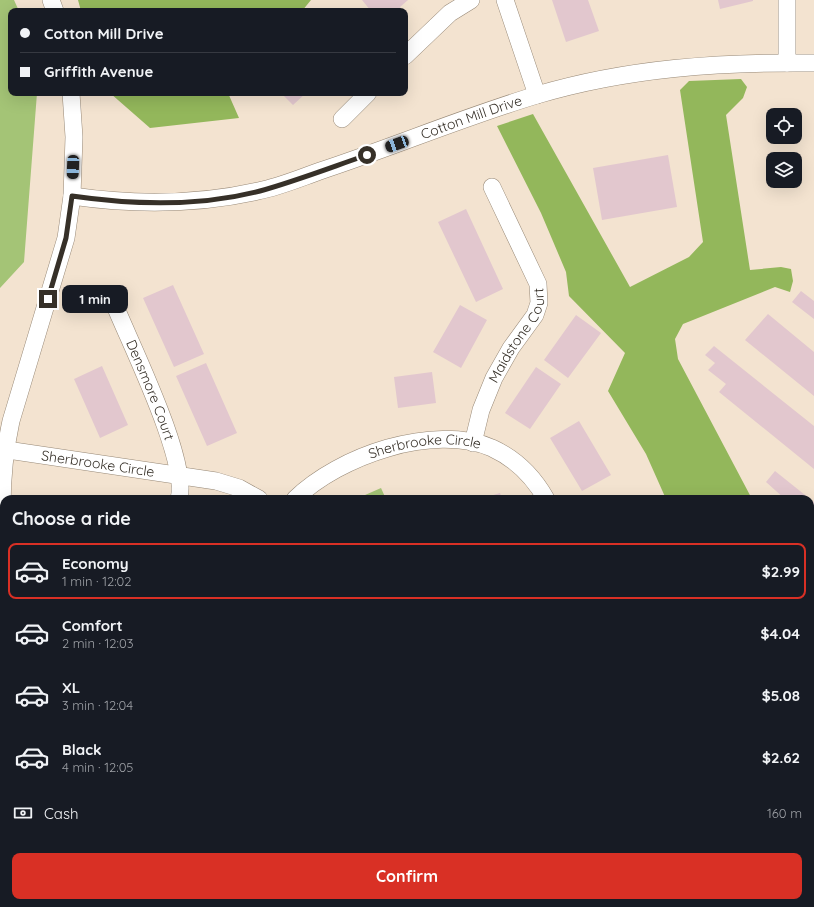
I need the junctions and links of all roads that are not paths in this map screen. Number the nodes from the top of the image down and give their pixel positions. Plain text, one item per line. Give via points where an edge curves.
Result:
1 (471, 0) edge
2 (505, 0) edge
3 (787, 0) edge
4 (408, 53) edge
5 (787, 63) junction
6 (814, 63) edge
7 (538, 95) junction
8 (71, 96) edge
9 (365, 96) edge
10 (342, 119) dead end
11 (492, 187) dead end
12 (72, 196) junction
13 (116, 308) dead end
14 (473, 443) junction
15 (2, 450) edge
16 (180, 475) junction
17 (2, 495) edge
18 (179, 495) edge
19 (252, 495) edge
20 (300, 495) edge
21 (544, 495) edge

1 - 4 street via 450,13
2 - 7 street
3 - 5 street
5 - 6 street, Cotton Mill Drive
5 - 7 street, Cotton Mill Drive via 696,66 644,72
7 - 12 street, Cotton Mill Drive via 260,191 217,199 176,202 133,203
8 - 12 street via 74,137
9 - 10 street
11 - 14 street, Maidstone Court via 538,284 540,303 494,378
12 - 15 street via 66,238
13 - 16 street, Densmore Court via 166,428
14 - 20 street, Sherbrooke Circle via 427,441 371,453 343,466
14 - 21 street, Sherbrooke Circle via 491,448 518,464
15 - 16 street, Sherbrooke Circle
15 - 17 street
16 - 18 street, Densmore Court
16 - 19 street, Sherbrooke Circle via 216,481

